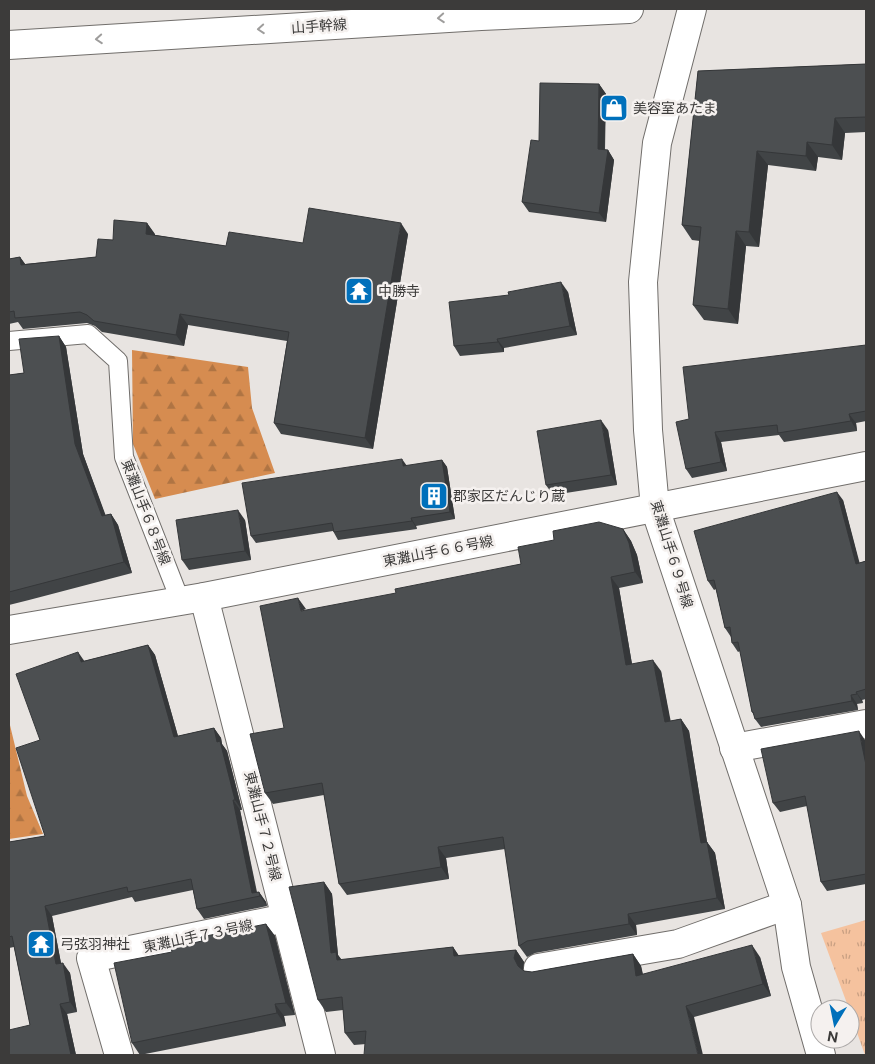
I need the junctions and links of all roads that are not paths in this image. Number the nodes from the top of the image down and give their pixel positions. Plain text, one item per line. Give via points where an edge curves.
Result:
1 (629, 9) edge
2 (692, 9) edge
3 (481, 12) edge
4 (9, 45) edge
5 (9, 341) edge
6 (866, 466) edge
7 (655, 508) junction
8 (192, 598) junction
9 (9, 630) edge
10 (866, 724) edge
11 (734, 748) junction
12 (787, 905) junction
13 (286, 918) junction
14 (538, 968) dead end
15 (118, 1055) edge
16 (321, 1055) edge
17 (820, 1055) edge

1 - 3 street, 山手幹線
2 - 7 street, 東灘山手６９号線 via 657,143 642,282 648,430
3 -> 4 street, 山手幹線
5 - 8 lane, 東灘山手６８号線 via 88,334 118,361 124,457
6 - 7 street, 東灘山手６６号線
7 - 8 street, 東灘山手６６号線
7 - 11 street, 東灘山手６９号線
8 - 9 street, 東灘山手６６号線
8 - 13 street, 東灘山手７２号線
10 - 11 street
11 - 12 street, 東灘山手６９号線
12 - 14 street via 678,944
12 - 17 street, 東灘山手６９号線 via 796,967
13 - 15 street, 東灘山手７３号線 via 91,958
13 - 16 street, 東灘山手７２号線

